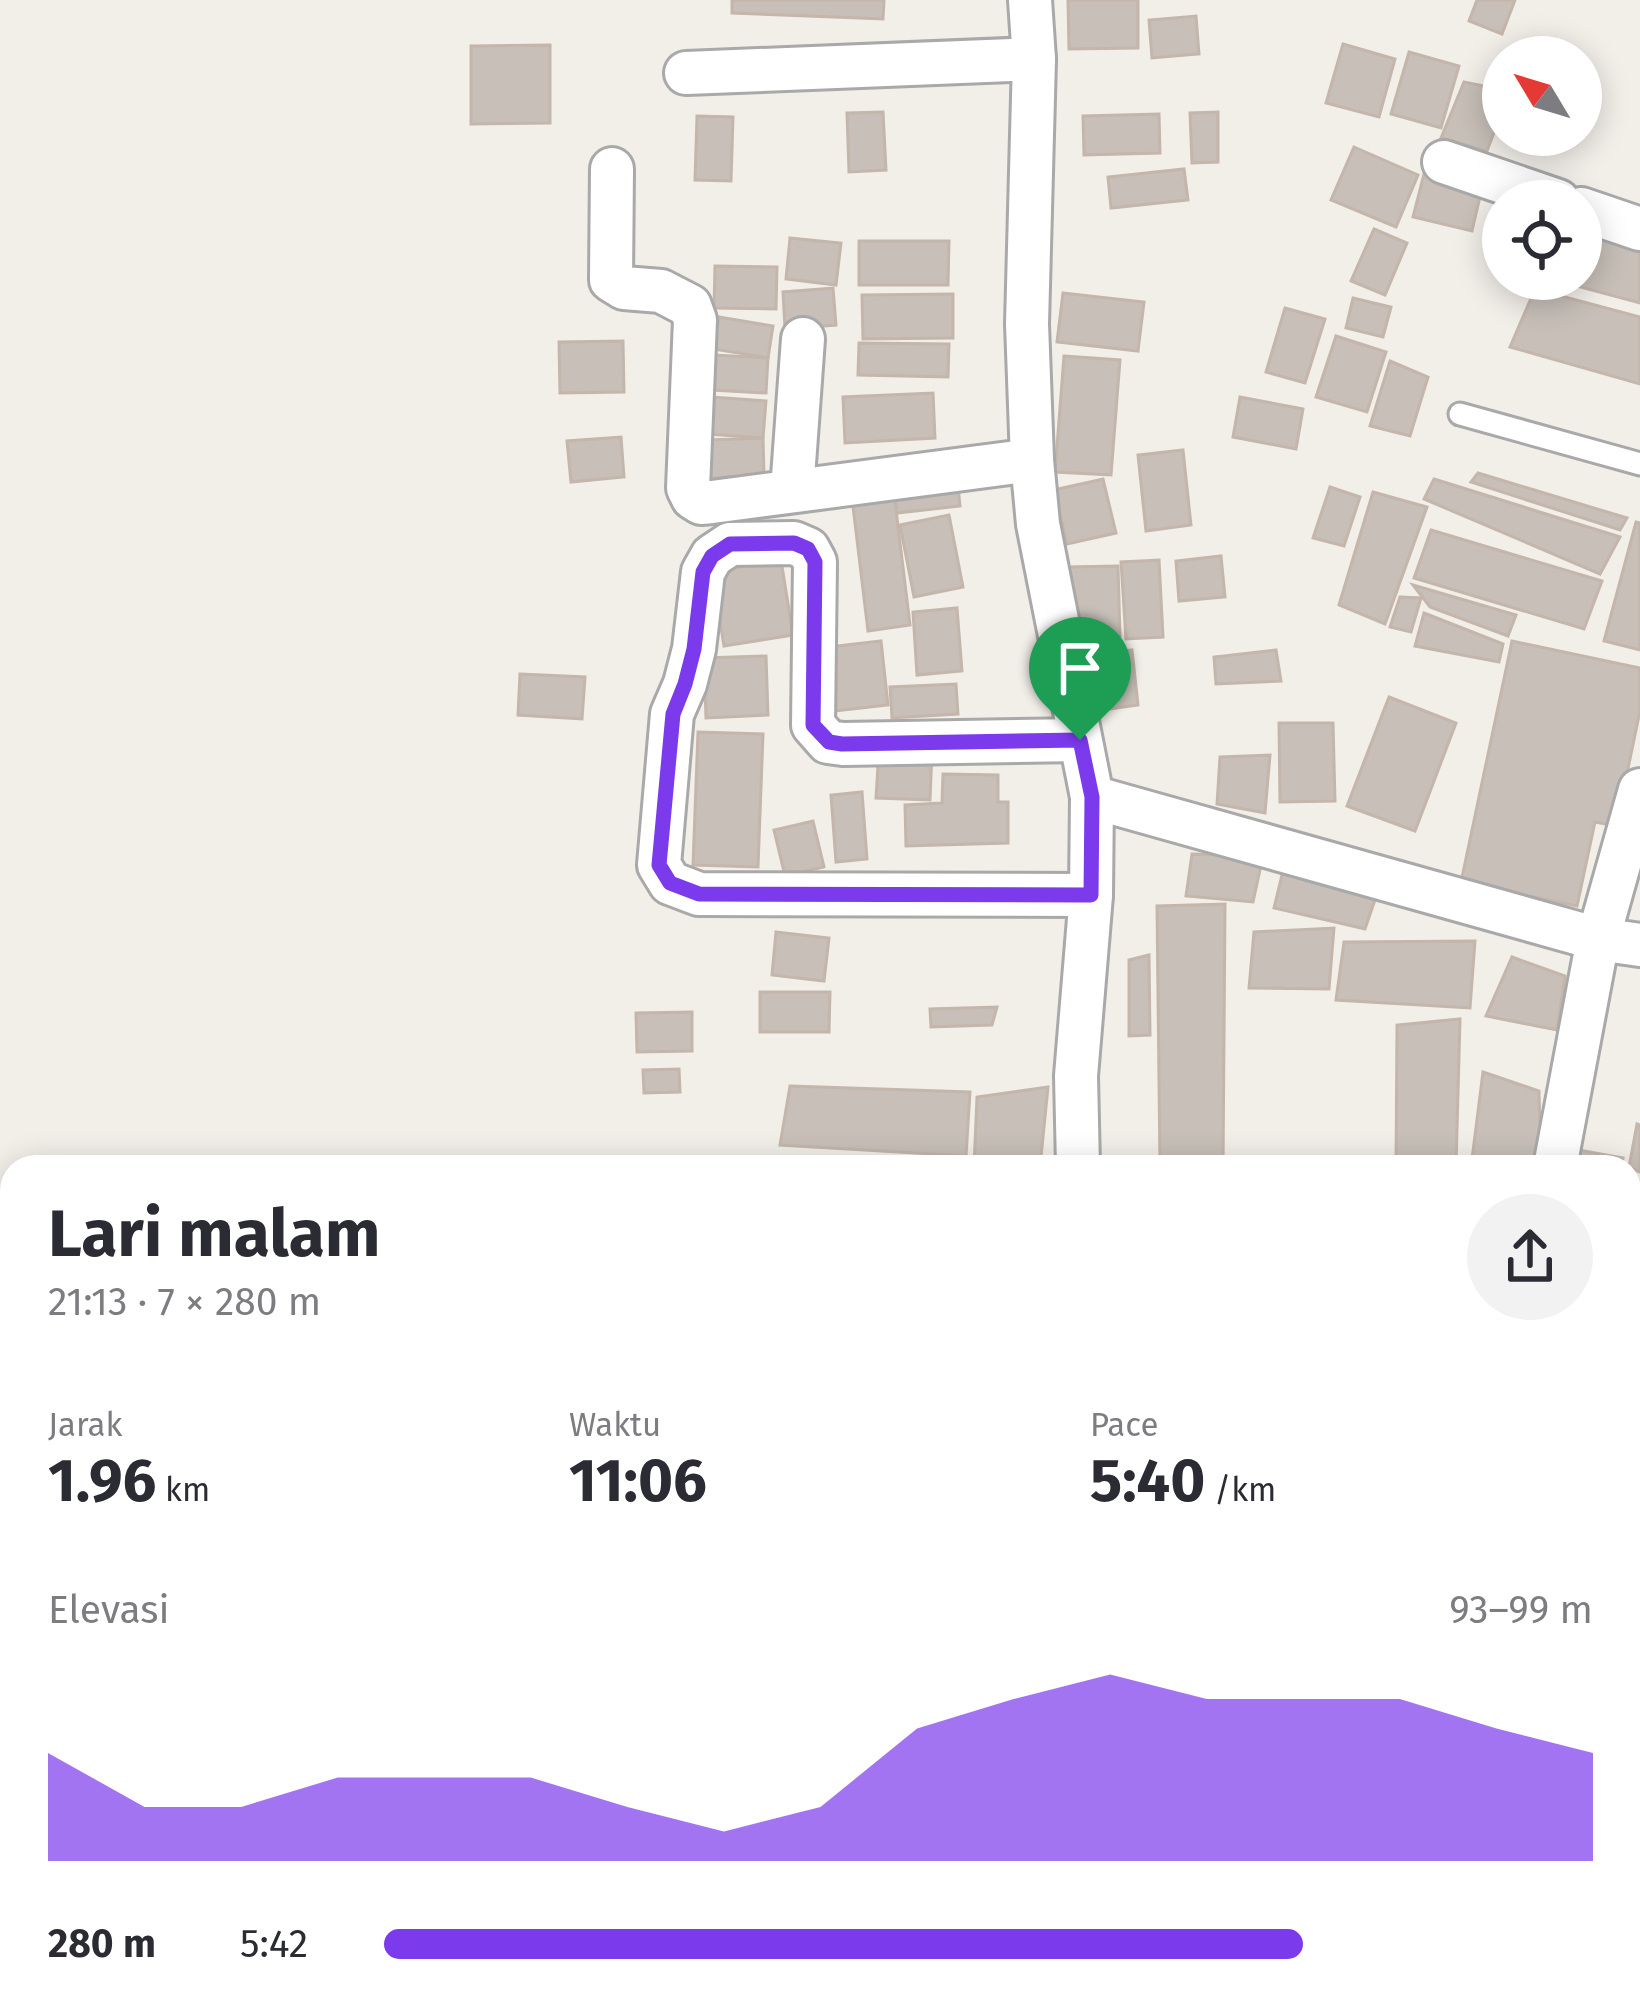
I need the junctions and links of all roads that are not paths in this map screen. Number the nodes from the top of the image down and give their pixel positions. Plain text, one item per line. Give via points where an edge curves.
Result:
1 (1030, 0) edge
2 (1034, 59) junction
3 (686, 73) dead end
4 (1444, 161) dead end
5 (612, 169) dead end
6 (1498, 180) edge
7 (1602, 216) edge
8 (1640, 230) edge
9 (803, 339) dead end
10 (1460, 414) dead end
11 (1032, 460) junction
12 (1640, 464) edge
13 (792, 491) junction
14 (1080, 740) junction
15 (1640, 790) edge
16 (1092, 797) junction
17 (1091, 895) junction
18 (1598, 939) junction
19 (1640, 945) edge
20 (1078, 1155) edge
21 (1558, 1155) edge

1 - 2 street
2 - 3 street
2 - 11 street
4 - 6 street
5 - 13 street via 611,280 661,291 690,306 695,320 693,498
7 - 8 street
9 - 13 street
10 - 12 lane
11 - 13 street
11 - 14 street
14 - 16 street
14 - 17 street via 829,742 813,725 815,562 794,543 730,544 703,572 694,649 673,714 659,865 670,883 699,894
15 - 18 street
16 - 17 street
16 - 18 street
17 - 20 street
18 - 19 street
18 - 21 street

